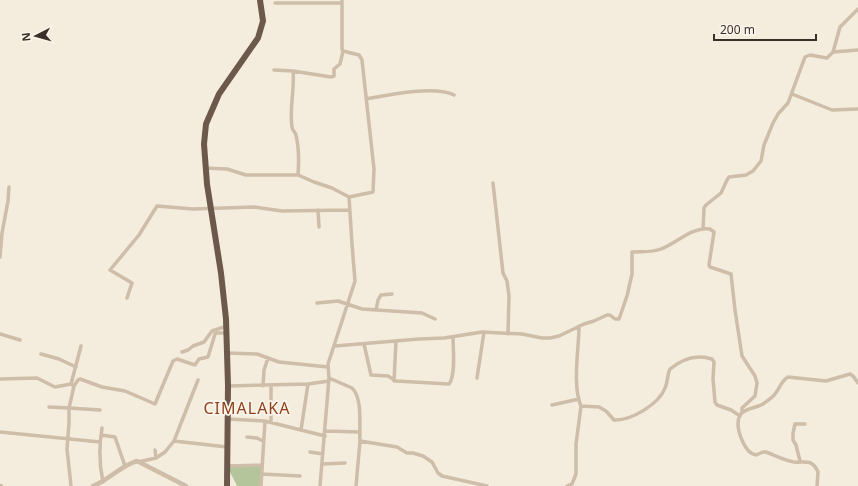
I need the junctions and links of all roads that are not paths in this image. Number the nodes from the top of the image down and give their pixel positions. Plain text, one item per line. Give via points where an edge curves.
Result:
1 (260, 0) edge
2 (342, 1) edge
3 (275, 3) dead end
4 (858, 8) edge
5 (858, 50) edge
6 (343, 51) junction
7 (833, 52) junction
8 (274, 70) dead end
9 (293, 71) junction
10 (792, 94) junction
11 (454, 95) dead end
12 (366, 98) junction
13 (858, 109) edge
14 (205, 168) junction
15 (298, 175) junction
16 (493, 183) dead end
17 (9, 187) dead end
18 (349, 198) junction
19 (211, 209) junction
20 (318, 210) junction
21 (349, 210) junction
22 (319, 226) dead end
23 (703, 229) junction
24 (0, 257) edge
25 (392, 294) dead end
26 (127, 298) dead end
27 (317, 302) dead end
28 (348, 304) junction
29 (376, 310) junction
30 (435, 319) dead end
31 (227, 326) junction
32 (579, 326) junction
33 (484, 332) junction
34 (227, 333) junction
35 (0, 334) edge
36 (508, 334) junction
37 (453, 337) junction
38 (20, 340) dead end
39 (396, 341) junction
40 (364, 344) junction
41 (81, 346) dead end
42 (335, 346) junction
43 (182, 352) dead end
44 (227, 353) junction
45 (41, 354) dead end
46 (268, 358) junction
47 (76, 367) junction
48 (328, 367) junction
49 (478, 378) dead end
50 (0, 379) edge
51 (329, 379) junction
52 (198, 380) dead end
53 (394, 380) junction
54 (858, 383) edge
55 (308, 384) junction
56 (73, 385) junction
57 (271, 385) junction
58 (228, 386) junction
59 (263, 386) junction
60 (579, 399) junction
61 (552, 404) dead end
62 (582, 406) junction
63 (49, 407) dead end
64 (69, 408) junction
65 (100, 410) dead end
66 (741, 414) junction
67 (227, 419) junction
68 (264, 421) junction
69 (271, 422) junction
70 (805, 424) dead end
71 (102, 428) dead end
72 (301, 430) junction
73 (326, 431) junction
74 (0, 432) edge
75 (360, 432) junction
76 (101, 435) junction
77 (325, 436) junction
78 (247, 437) dead end
79 (67, 439) junction
80 (175, 441) junction
81 (263, 441) junction
82 (360, 441) junction
83 (100, 442) junction
84 (227, 447) junction
85 (155, 450) dead end
86 (310, 452) dead end
87 (323, 454) junction
88 (156, 458) junction
89 (800, 461) junction
90 (140, 463) junction
91 (322, 464) junction
92 (345, 464) dead end
93 (262, 465) junction
94 (125, 466) junction
95 (227, 466) junction
96 (262, 474) junction
97 (300, 476) dead end
98 (103, 482) junction
99 (71, 486) edge
100 (93, 486) edge
101 (186, 486) edge
102 (227, 486) edge
103 (261, 486) edge
104 (320, 486) edge
105 (356, 486) edge
106 (487, 486) edge
107 (567, 486) edge
108 (817, 486) edge

1 - 14 highway via 263,21 258,38 219,94 206,124
2 - 3 street
2 - 6 street
4 - 7 street via 840,28
5 - 7 street
6 - 9 street via 333,77 326,78
6 - 12 street via 361,57
7 - 10 street via 827,58 810,55 805,57
8 - 9 street
9 - 15 street via 292,124 299,156
10 - 13 street via 832,110
10 - 23 street via 776,118 758,166 746,175 729,177 721,192 704,208
11 - 12 street via 444,91
12 - 18 street via 374,164 373,191 371,194
14 - 15 street via 227,169 246,175
14 - 19 highway
15 - 18 street via 332,188
16 - 36 street via 503,273 509,296
17 - 24 street
18 - 21 street
19 - 20 street via 254,207 282,211
19 - 26 street via 158,206 110,270 132,283
19 - 31 highway
20 - 21 street
20 - 22 street
21 - 28 street via 355,280
23 - 32 street via 692,231 673,244 657,250 632,252 632,274 620,318 608,314
23 - 66 street via 711,229 714,232 710,267 731,274 742,356 755,376 755,396 742,408
25 - 29 street via 381,295
27 - 28 street via 332,300
28 - 29 street
28 - 42 street
29 - 30 street via 422,313
31 - 34 highway
31 - 43 street via 212,331 204,342
32 - 36 street via 550,338
32 - 60 street
33 - 36 street
33 - 37 street
33 - 49 street
34 - 44 highway
34 - 56 street via 215,334 208,358 200,359 195,365 177,359 173,361 154,404 130,392 102,387 80,379
35 - 38 street
37 - 39 street
37 - 53 street via 453,365 449,384
39 - 40 street
39 - 53 street
40 - 42 street
40 - 53 street via 370,375 388,376
41 - 47 street
42 - 48 street
44 - 46 street via 257,354
44 - 58 highway
45 - 47 street
46 - 48 street via 280,362
46 - 59 street
47 - 56 street
48 - 51 street
50 - 56 street via 39,379 55,388
51 - 55 street
51 - 73 street
51 - 75 street via 355,391
52 - 80 street
54 - 66 street via 850,374 826,381 788,377 769,400
55 - 57 street
55 - 72 street
56 - 64 street
57 - 59 street
57 - 69 street
58 - 59 street
58 - 67 highway
60 - 61 street
60 - 62 street
62 - 66 street via 606,411 614,420 630,418 655,402 664,390 668,372 672,367 687,358 702,357 711,358 714,362 713,379 717,405
62 - 107 street via 576,444 575,478 572,484
63 - 64 street
64 - 65 street
64 - 79 street
66 - 89 street via 740,435 754,455 766,452 792,461
67 - 68 street
67 - 84 highway
68 - 69 street
68 - 81 street
69 - 72 street
70 - 89 street via 795,424 793,433
71 - 76 street
72 - 77 street
73 - 75 street
73 - 77 street
74 - 79 street
75 - 82 street
76 - 83 street
76 - 94 street via 115,437
77 - 87 street
78 - 81 street
79 - 83 street
79 - 99 street
80 - 84 street
80 - 88 street
81 - 93 street
82 - 105 street
82 - 106 street via 397,446 404,452 428,459 442,476
83 - 98 street
84 - 95 highway
85 - 88 street
86 - 87 street
87 - 91 street
88 - 90 street
89 - 108 street via 808,462 816,468
90 - 94 street
90 - 101 street
91 - 92 street
91 - 104 street
93 - 95 street
93 - 96 street
94 - 98 street
95 - 102 highway
96 - 97 street
96 - 103 street
98 - 100 street

